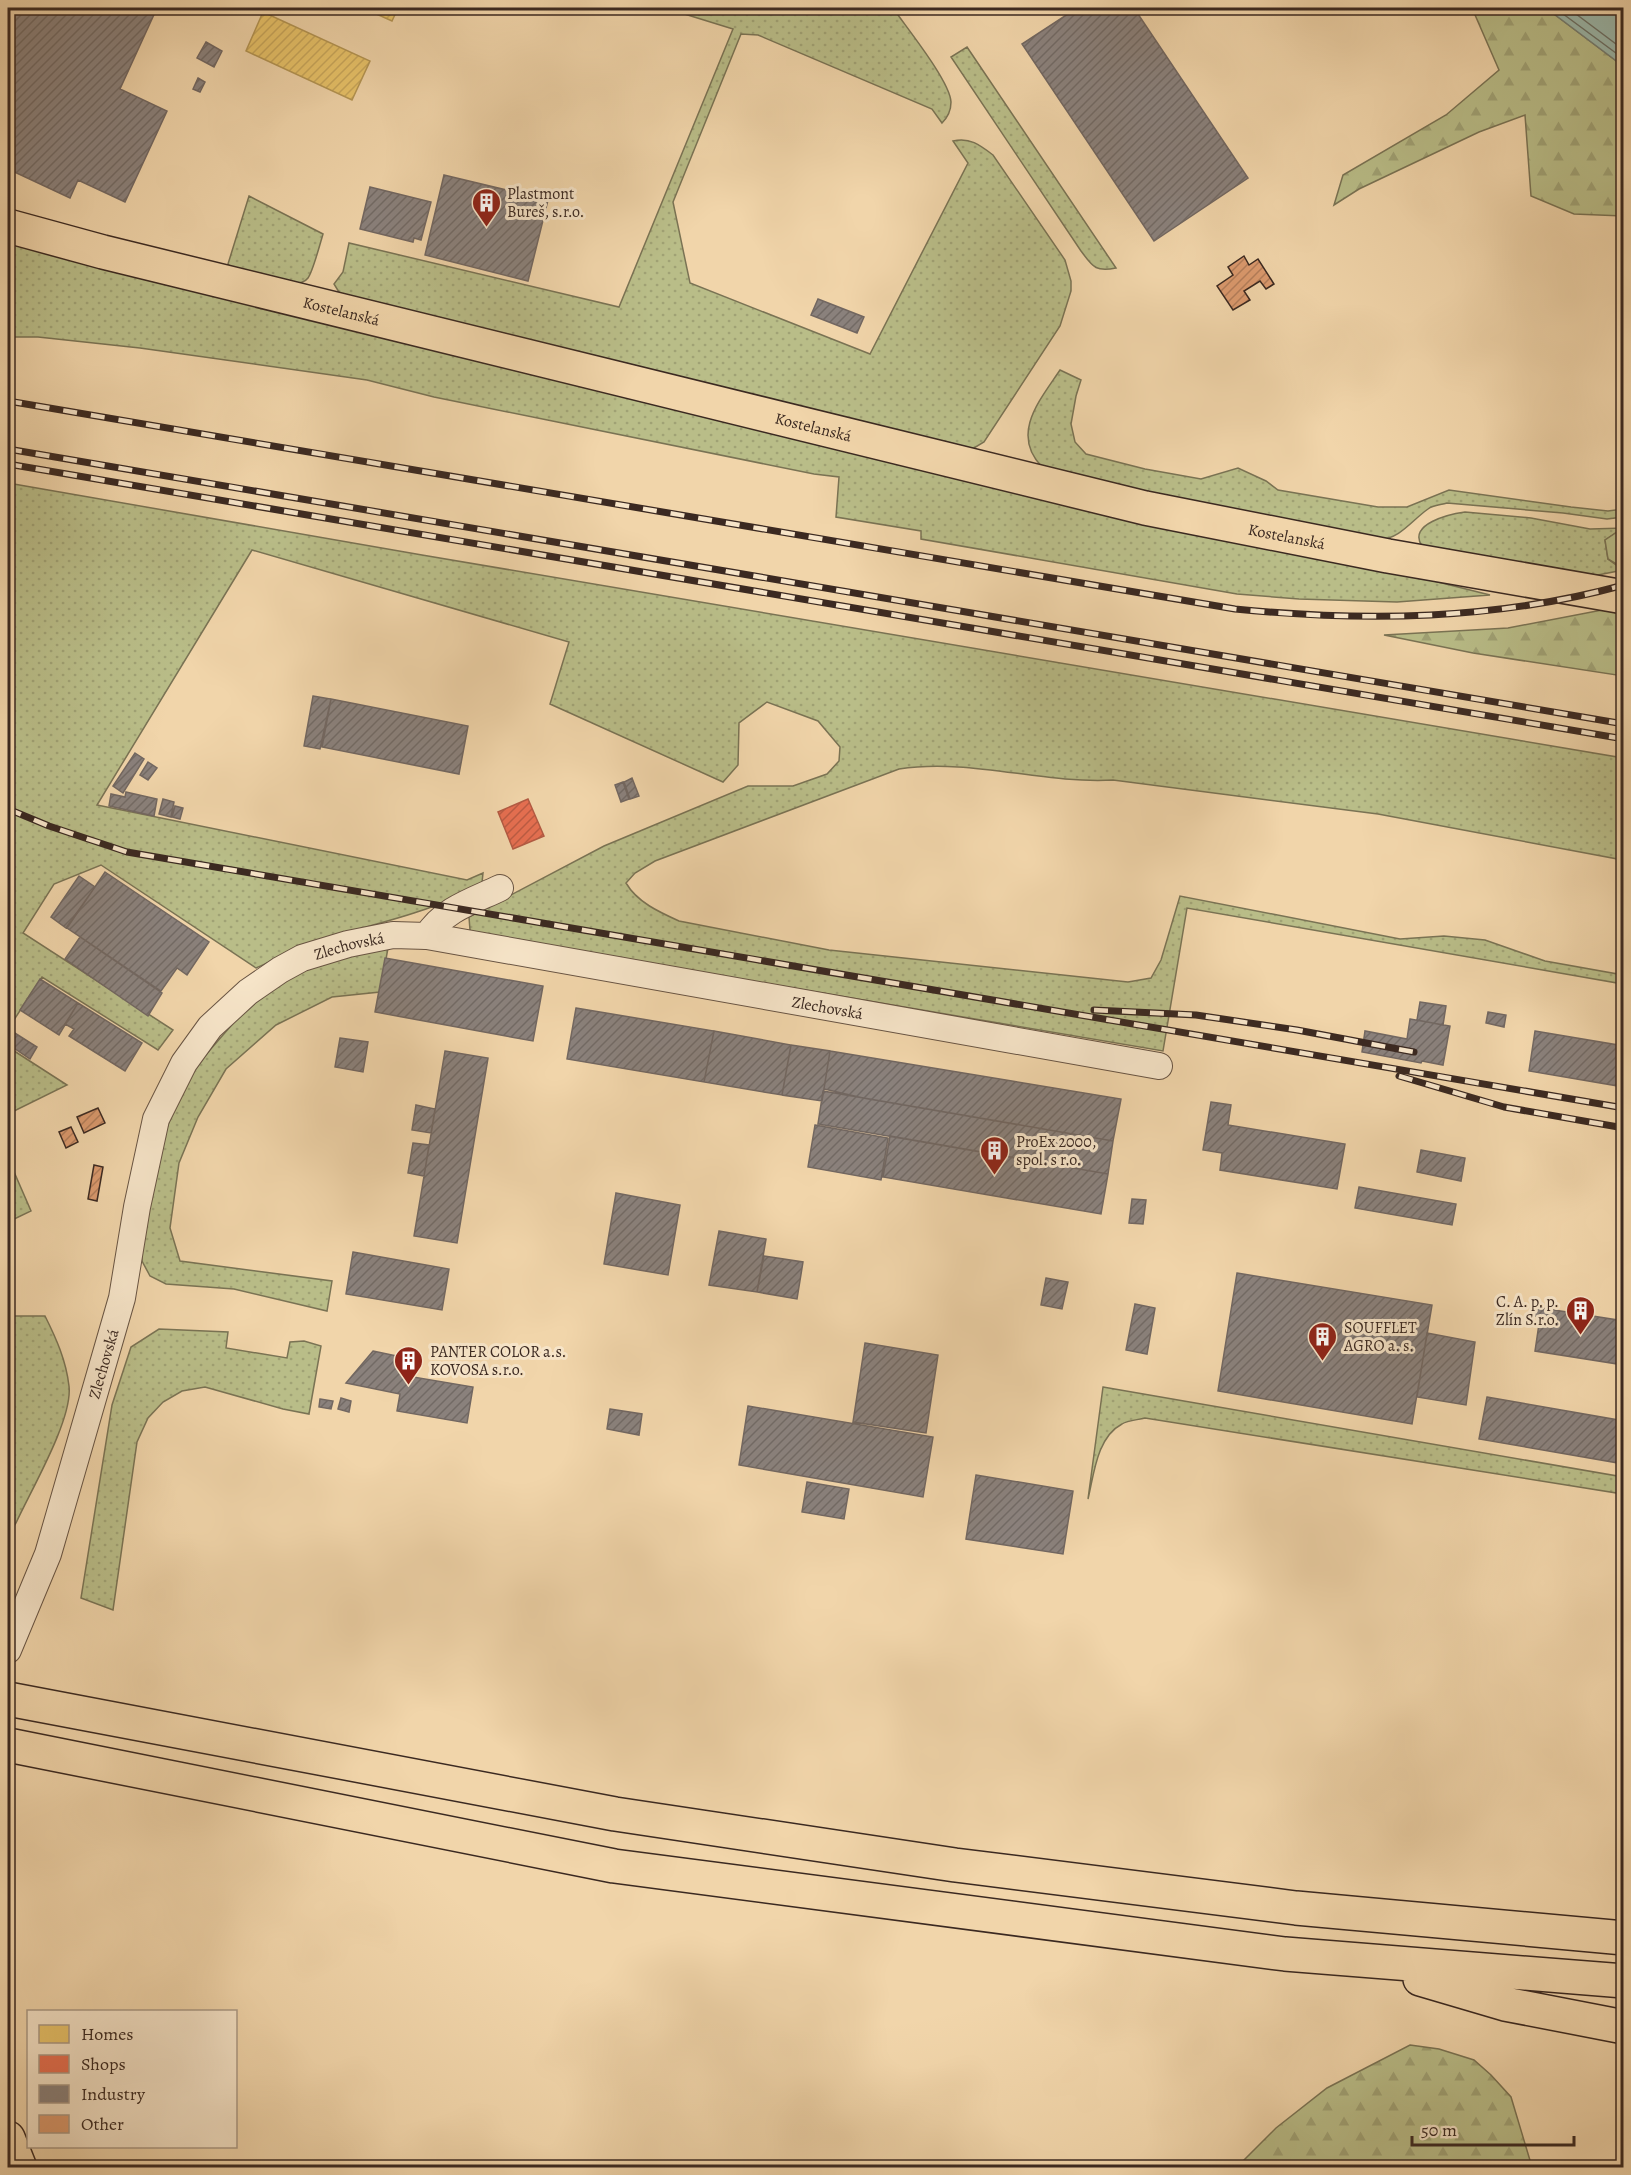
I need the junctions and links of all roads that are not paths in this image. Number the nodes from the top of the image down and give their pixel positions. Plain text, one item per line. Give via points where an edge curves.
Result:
1 (8, 226) edge
2 (1623, 597) edge
3 (500, 888) dead end
4 (427, 936) junction
5 (1159, 1066) dead end
6 (8, 1650) edge
7 (8, 1699) edge
8 (8, 1745) edge
9 (1623, 1938) edge
10 (1355, 1961) junction
11 (1623, 1981) edge
12 (1623, 2027) edge
13 (8, 2138) edge
14 (20, 2168) edge

1 - 2 main road, Kostelanská via 1145,508
3 - 4 street via 453,909
4 - 5 street, Zlechovská
4 - 6 street, Zlechovská via 393,935 348,944 288,966 248,992 210,1027 184,1063 156,1119 122,1298 48,1554
7 - 9 main road via 615,1814 955,1865 1296,1908
8 - 10 main road via 614,1866
10 - 11 main road
10 - 12 main road via 1505,2004
13 - 14 main road

